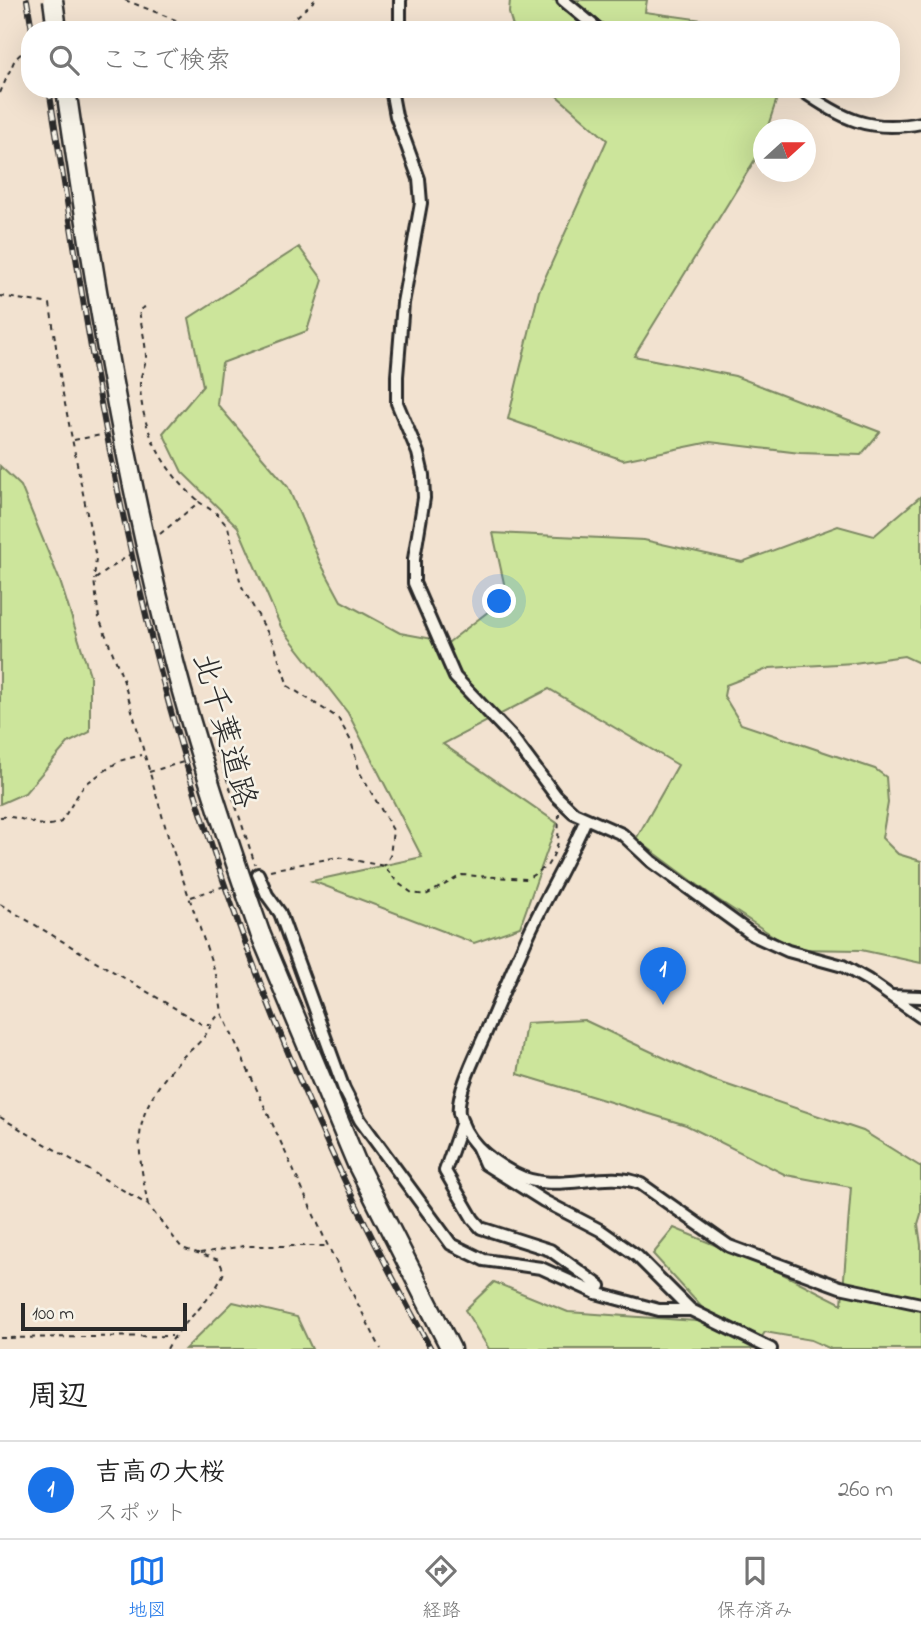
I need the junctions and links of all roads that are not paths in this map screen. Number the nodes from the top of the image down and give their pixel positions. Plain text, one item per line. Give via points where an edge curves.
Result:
1 (53, 0) edge
2 (400, 0) edge
3 (563, 0) edge
4 (56, 21) edge
5 (400, 21) edge
6 (588, 21) edge
7 (67, 98) edge
8 (393, 98) edge
9 (812, 98) edge
10 (921, 123) edge
11 (586, 819) junction
12 (258, 874) road end
13 (891, 995) junction
14 (921, 997) edge
15 (921, 1017) edge
16 (462, 1122) junction
17 (478, 1148) junction
18 (596, 1293) junction
19 (921, 1304) edge
20 (691, 1310) junction
21 (451, 1349) edge
22 (771, 1349) edge

1 - 4 highway, bridge
2 - 5 street
3 - 6 street
7 - 21 highway, 北千葉道路, bridge via 111,373 153,578 199,749 260,933 339,1127
8 - 11 street via 419,179 421,203 397,363 397,403 423,475 414,583 455,677 512,737 556,796
9 - 10 street via 872,126 900,128
11 - 13 street via 622,834 651,861 753,935 788,951 843,966
11 - 16 street via 477,1053 462,1093
12 - 18 street via 280,913 360,1120 451,1244 484,1260 541,1268
13 - 14 street
13 - 15 street
16 - 17 street
16 - 18 street via 445,1171 472,1219 492,1233 568,1260 600,1286
17 - 19 street via 518,1176 533,1179 567,1184 625,1177 729,1246 840,1287
17 - 20 street via 485,1164 637,1256
18 - 20 street via 659,1310
20 - 22 street

